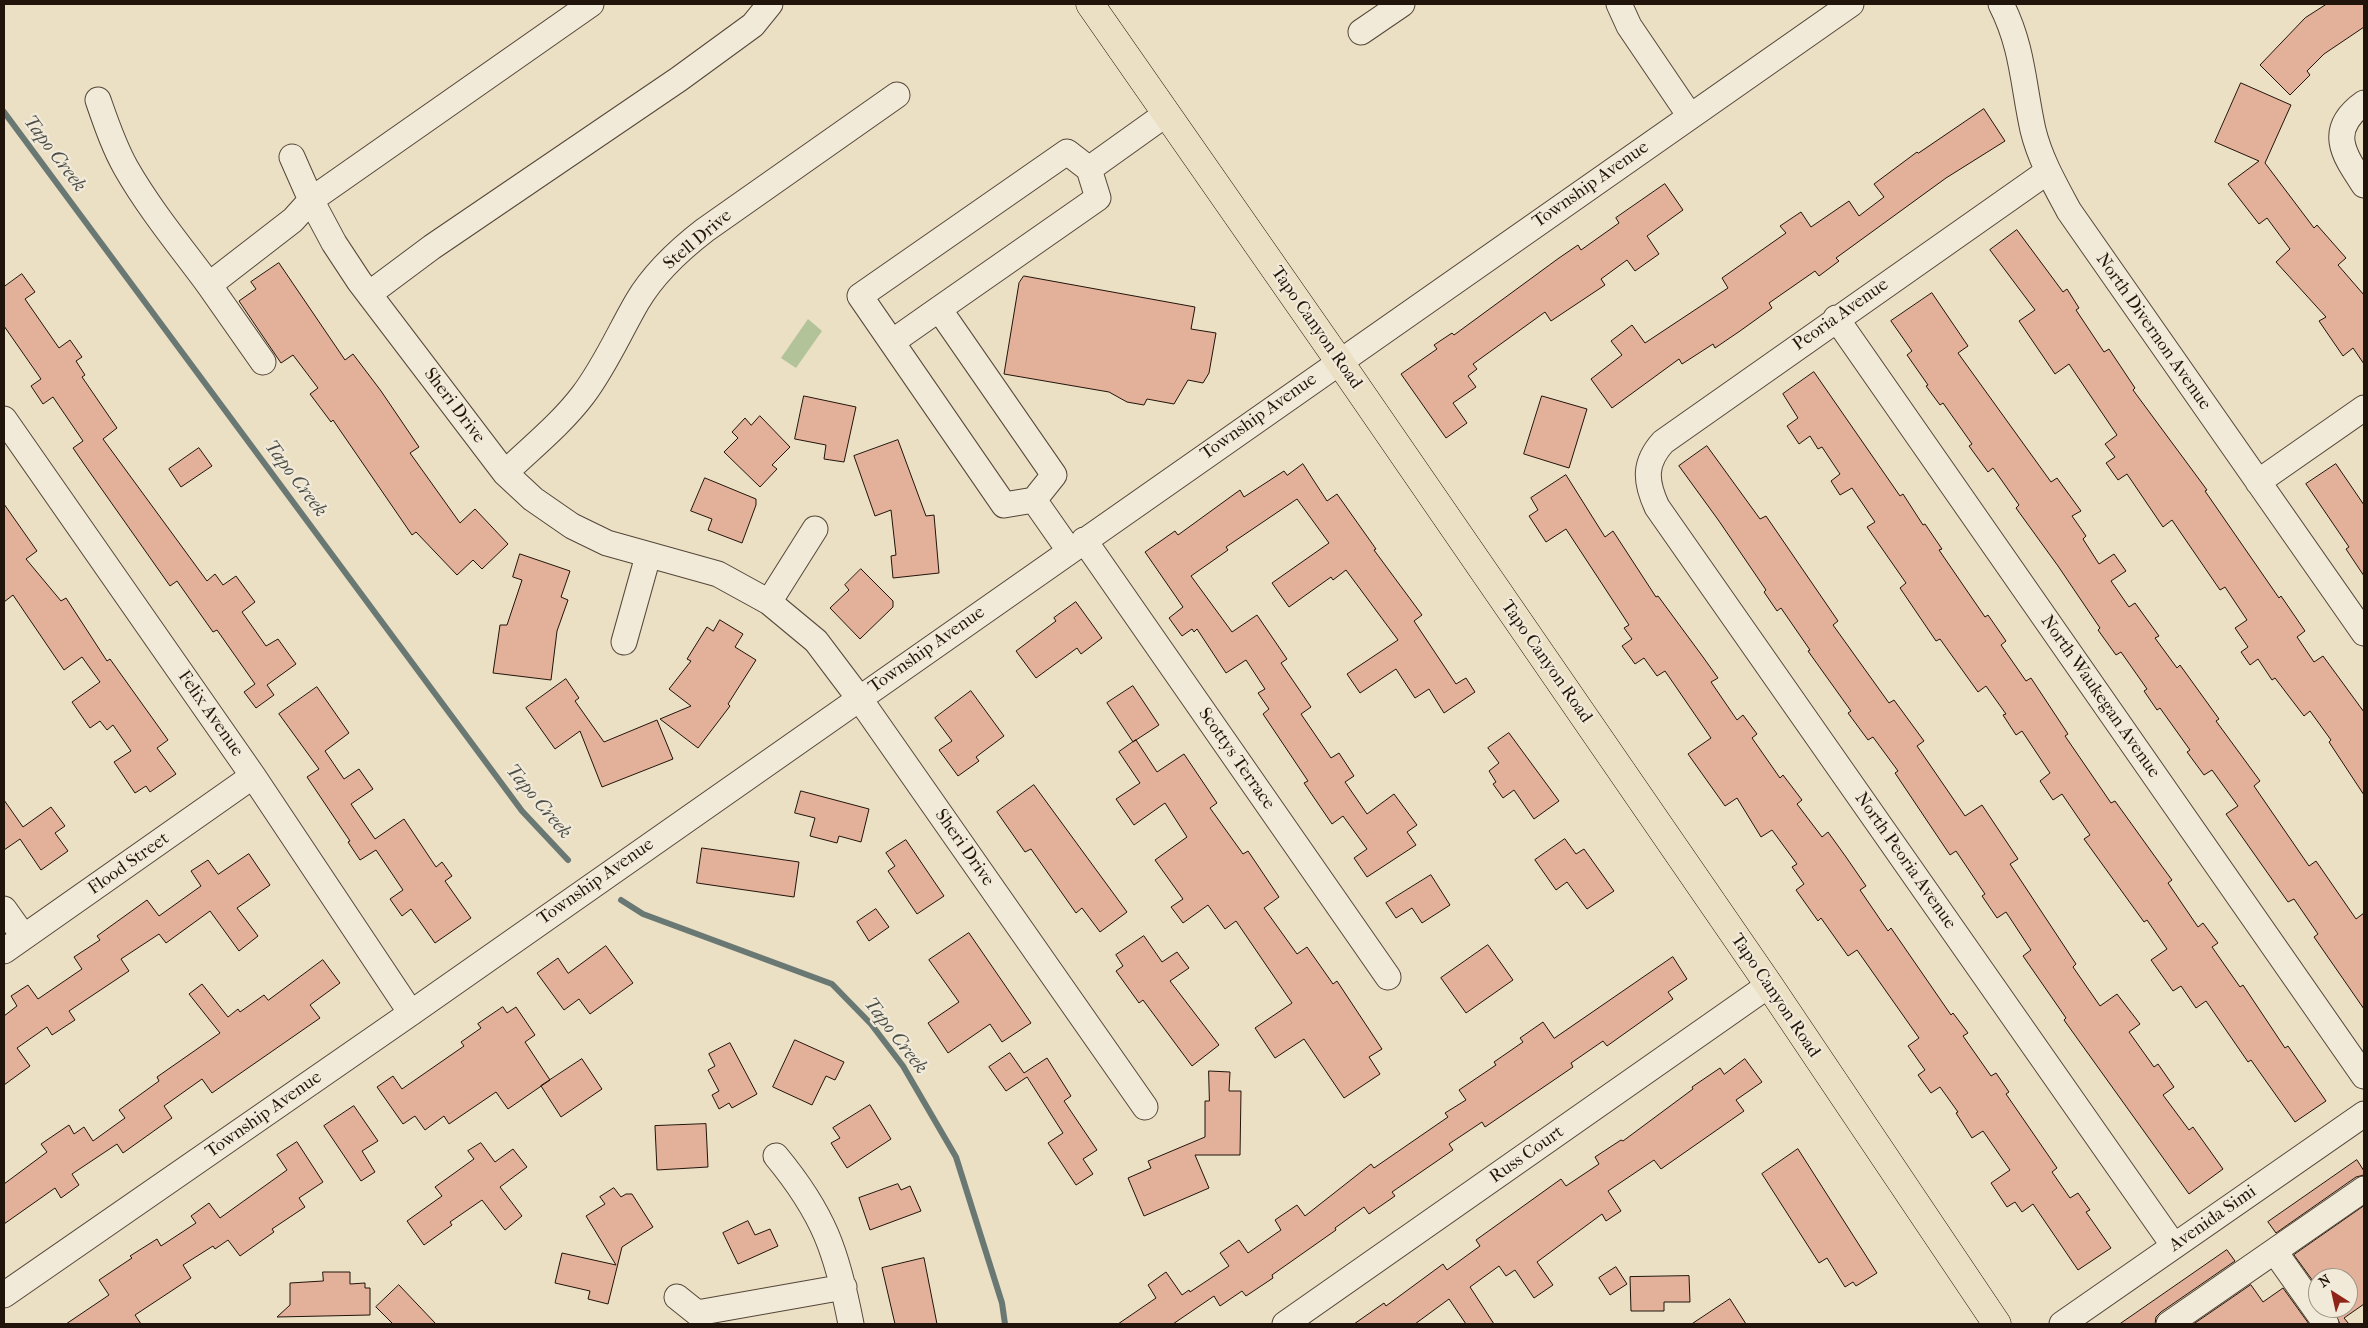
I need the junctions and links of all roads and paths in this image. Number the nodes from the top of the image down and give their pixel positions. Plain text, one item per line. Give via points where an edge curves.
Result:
1 (591, 4) edge
2 (770, 4) edge
3 (1090, 4) edge
4 (1402, 4) edge
5 (1619, 4) edge
6 (1851, 4) edge
7 (2001, 4) edge
8 (1362, 32) dead end
9 (897, 95) dead end
10 (98, 100) dead end
11 (2364, 103) edge
12 (1166, 114) junction
13 (1690, 116) junction
14 (292, 157) dead end
15 (1089, 170) junction
16 (2047, 172) junction
17 (2364, 185) edge
18 (311, 200) junction
19 (209, 285) junction
20 (369, 294) junction
21 (939, 309) junction
22 (1836, 318) junction
23 (892, 342) junction
24 (1339, 361) junction
25 (263, 362) dead end
26 (2364, 408) edge
27 (4, 419) edge
28 (1648, 471) joint
29 (505, 473) junction
30 (2258, 482) junction
31 (1034, 500) junction
32 (815, 529) dead end
33 (1077, 545) junction
34 (648, 556) junction
35 (770, 602) junction
36 (2364, 633) edge
37 (624, 642) dead end
38 (858, 698) junction
39 (254, 776) junction
40 (4, 909) edge
41 (14, 944) edge
42 (1388, 978) dead end
43 (1769, 985) junction
44 (411, 1013) junction
45 (2364, 1076) edge
46 (1145, 1107) dead end
47 (2364, 1114) edge
48 (776, 1156) dead end
49 (2364, 1189) edge
50 (2174, 1246) junction
51 (2275, 1252) junction
52 (844, 1287) junction
53 (4, 1295) edge
54 (677, 1297) dead end
55 (1289, 1323) edge
56 (851, 1324) edge
57 (1998, 1324) edge
58 (2062, 1324) edge
59 (2169, 1324) edge
60 (2326, 1324) edge

1 - 18 street
2 - 20 street via 753,25 694,68 432,247
3 - 12 main road, Tapo Canyon Road
4 - 8 street
5 - 13 street via 1629,26
6 - 13 street, Township Avenue
7 - 16 street, North Divernon Avenue via 2022,59 2033,131
9 - 29 street, Stell Drive via 679,251 638,300 583,396
10 - 19 street via 125,168
11 - 17 street via 2348,118 2341,145 2344,156
12 - 15 street
12 - 24 main road, Tapo Canyon Road
13 - 24 street, Township Avenue
14 - 18 street, Sheri Drive
15 - 21 street via 1098,198
15 - 23 street via 1067,152 860,296
16 - 22 street, Peoria Avenue
16 - 30 street, North Divernon Avenue via 2069,211
18 - 19 street via 293,220
18 - 20 street, Sheri Drive via 334,243
19 - 25 street
20 - 29 street, Sheri Drive
21 - 23 street
21 - 31 street via 1054,475
22 - 28 street, Peoria Avenue via 1663,442 1652,454
22 - 45 street, North Waukegan Avenue
23 - 31 street via 1004,505
24 - 33 street, Township Avenue
24 - 43 main road, Tapo Canyon Road
26 - 30 street
27 - 39 street, Felix Avenue
28 - 50 street, North Peoria Avenue via 1649,490 1657,507
29 - 34 street, Sheri Drive via 533,499 572,526 607,543
30 - 36 street, North Divernon Avenue
31 - 33 street, Scottys Terrace
32 - 35 street
33 - 38 street, Township Avenue
33 - 42 street, Scottys Terrace
34 - 35 street, Sheri Drive via 718,574
34 - 37 street
35 - 38 street, Sheri Drive via 816,641
38 - 44 street, Township Avenue
38 - 46 street, Sheri Drive
39 - 41 street, Flood Street
39 - 44 street, Felix Avenue
40 - 41 street
43 - 55 street, Russ Court
43 - 57 main road, Tapo Canyon Road
44 - 53 street, Township Avenue
47 - 50 street, Avenida Simi
48 - 52 street via 819,1216 835,1253
49 - 51 street
50 - 58 street, Avenida Simi
51 - 59 street
51 - 60 street
52 - 54 street via 697,1313
52 - 56 street

